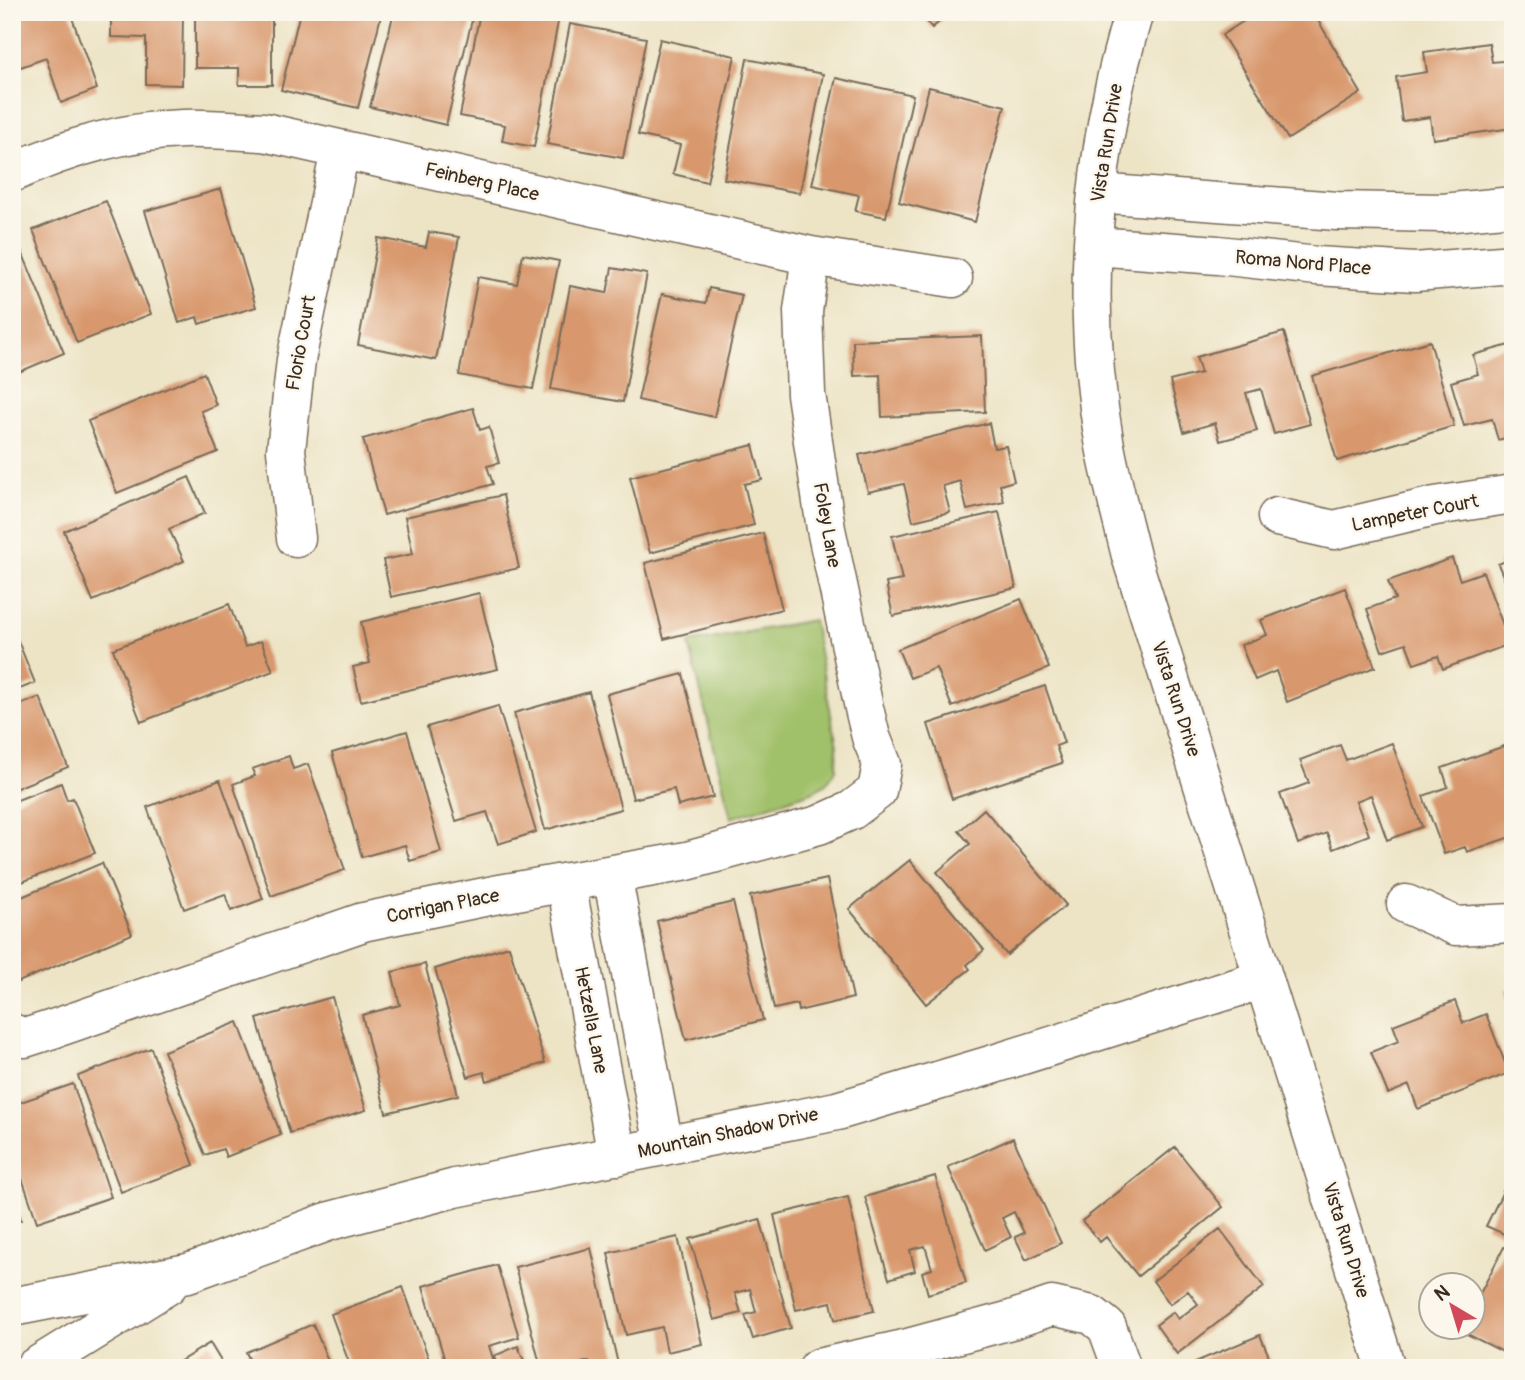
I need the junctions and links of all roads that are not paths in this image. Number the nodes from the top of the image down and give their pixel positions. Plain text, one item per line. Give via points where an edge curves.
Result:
1 (1134, 12) edge
2 (340, 151) junction
3 (12, 173) edge
4 (1097, 193) junction
5 (1513, 206) edge
6 (1093, 246) junction
7 (811, 256) junction
8 (1513, 264) edge
9 (953, 278) dead end
10 (1513, 494) edge
11 (1277, 517) dead end
12 (296, 538) dead end
13 (877, 790) joint
14 (612, 875) junction
15 (566, 883) junction
16 (1406, 905) dead end
17 (1513, 923) edge
18 (1264, 979) junction
19 (12, 1033) edge
20 (664, 1146) junction
21 (617, 1156) junction
22 (188, 1273) junction
23 (12, 1307) edge
24 (34, 1368) edge
25 (818, 1368) edge
26 (1122, 1368) edge
27 (1386, 1368) edge

1 - 4 street, Vista Run Drive via 1105,131
2 - 3 street, Feinberg Place via 264,132 183,129 103,139
2 - 7 street, Feinberg Place
2 - 12 street, Florio Court via 296,360 286,450
4 - 5 street via 1336,211 1443,213
4 - 6 street, Vista Run Drive
6 - 8 street, Roma Nord Place via 1415,272
6 - 18 street, Vista Run Drive via 1098,393 1121,517
7 - 9 street, Feinberg Place
7 - 13 street, Foley Lane via 803,310 806,394 826,529 864,708 882,764
10 - 11 street, Lampeter Court via 1435,506 1334,530
13 - 14 street, Corrigan Place via 852,810 819,825 687,861
14 - 15 street, Corrigan Place
14 - 20 street
15 - 19 street, Corrigan Place via 363,922 25,1038
15 - 21 street, Hetzella Lane
16 - 17 street via 1456,926
18 - 20 street, Mountain Shadow Drive via 837,1111
18 - 27 street, Vista Run Drive
20 - 21 street, Mountain Shadow Drive
21 - 22 street, Mountain Shadow Drive via 377,1208
22 - 23 street, Mountain Shadow Drive
22 - 24 street, Mountain Shadow Drive
25 - 26 street via 1052,1306 1092,1315 1107,1327

